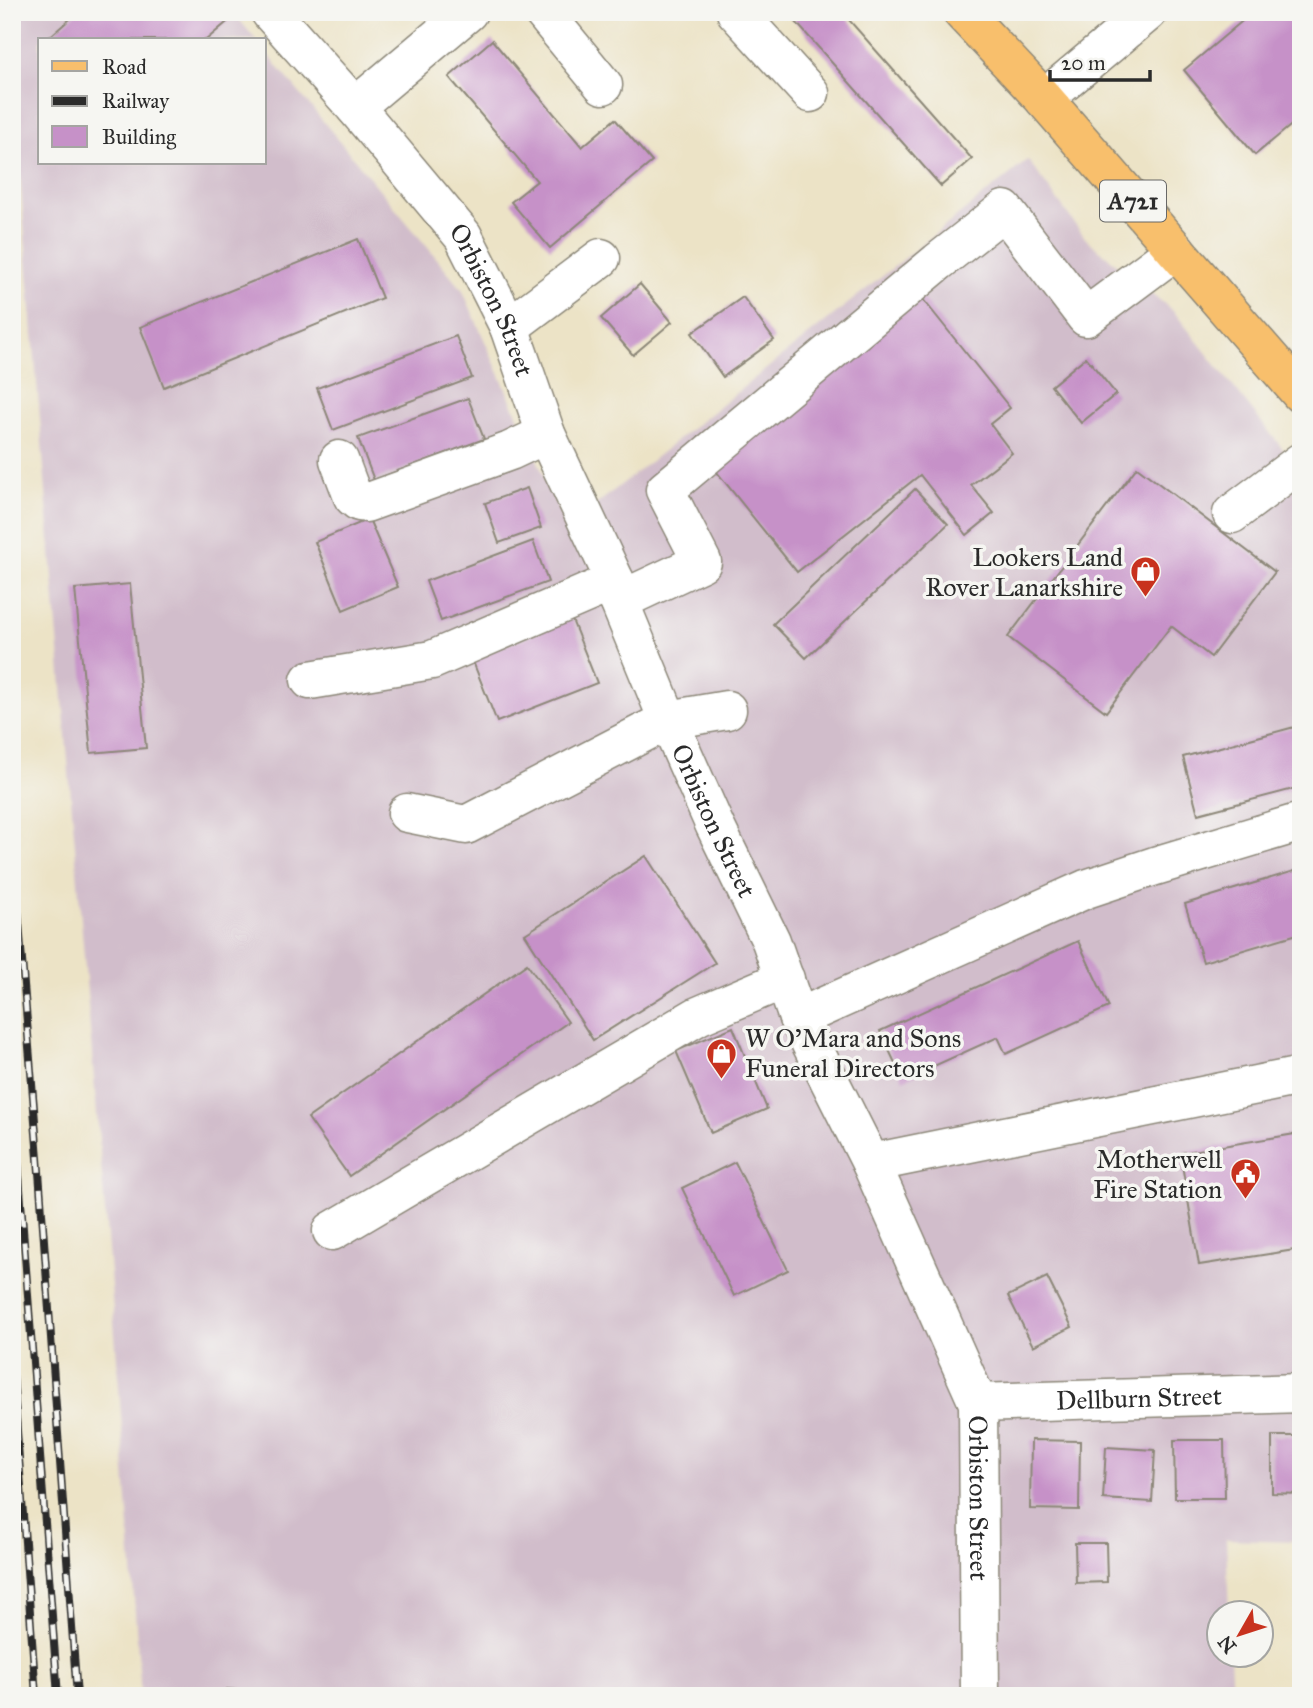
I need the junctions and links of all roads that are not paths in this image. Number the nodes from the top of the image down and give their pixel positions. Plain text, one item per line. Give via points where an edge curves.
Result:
1 (270, 12) edge
2 (468, 12) edge
3 (543, 12) edge
4 (736, 12) edge
5 (962, 12) edge
6 (1148, 12) edge
7 (603, 85) dead end
8 (810, 93) dead end
9 (1044, 99) junction
10 (355, 107) junction
11 (1176, 250) junction
12 (601, 258) dead end
13 (509, 327) junction
14 (1301, 394) edge
15 (546, 433) junction
16 (339, 460) dead end
17 (1301, 462) edge
18 (1231, 514) dead end
19 (617, 591) junction
20 (310, 680) dead end
21 (727, 710) dead end
22 (668, 720) junction
23 (407, 813) dead end
24 (1301, 822) edge
25 (785, 979) junction
26 (798, 1018) junction
27 (1301, 1076) edge
28 (871, 1163) junction
29 (332, 1231) dead end
30 (1301, 1393) edge
31 (978, 1403) junction
32 (981, 1696) edge

1 - 10 street, Orbiston Street
2 - 10 street
3 - 7 street
4 - 8 street
5 - 9 main road, A721
6 - 9 street
9 - 11 main road, A721
10 - 13 street, Orbiston Street via 463,236
11 - 14 main road, A721
11 - 19 street via 1086,317 1004,210 665,490 702,562
12 - 13 street
13 - 15 street, Orbiston Street
15 - 16 street via 510,451 366,502 353,497
15 - 19 street, Orbiston Street
17 - 18 street
19 - 20 street via 432,660
19 - 22 street, Orbiston Street
21 - 22 street
22 - 23 street via 466,825
22 - 25 street, Orbiston Street
24 - 26 street via 1086,889
25 - 26 street, Orbiston Street
25 - 29 street via 698,1016
26 - 28 street, Orbiston Street
27 - 28 street
28 - 31 street, Orbiston Street
30 - 31 street, Dellburn Street
31 - 32 street, Orbiston Street

